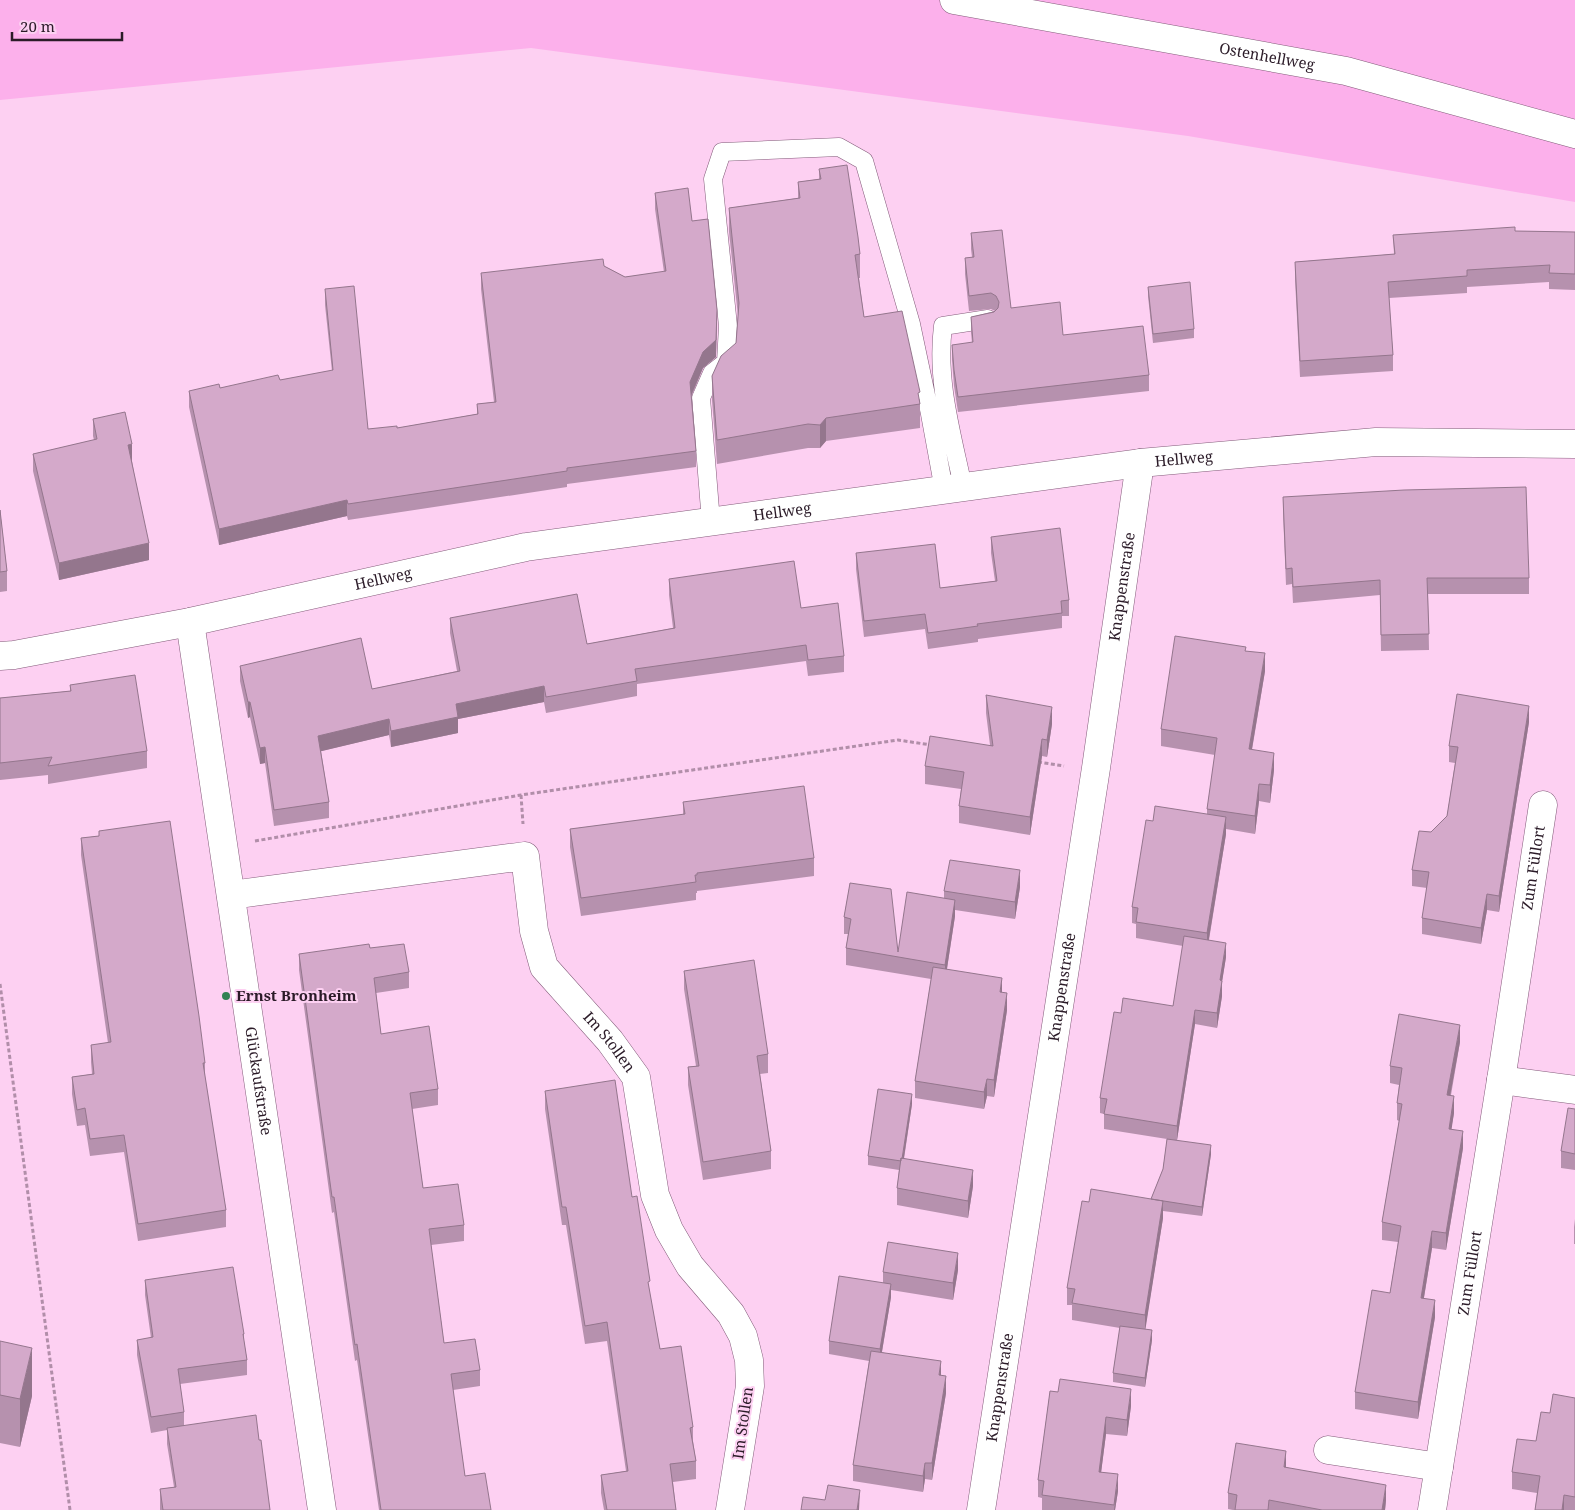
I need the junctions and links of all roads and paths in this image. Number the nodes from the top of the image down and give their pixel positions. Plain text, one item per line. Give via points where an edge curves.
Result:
1 (954, 0) edge
2 (1575, 134) edge
3 (988, 319) edge
4 (1575, 444) edge
5 (1140, 463) junction
6 (954, 489) junction
7 (712, 522) junction
8 (190, 622) junction
9 (0, 656) edge
10 (938, 746) edge
11 (1036, 761) edge
12 (1096, 768) junction
13 (1543, 805) dead end
14 (222, 846) junction
15 (231, 895) junction
16 (0, 984) edge
17 (1501, 1080) junction
18 (1575, 1090) edge
19 (1328, 1450) dead end
20 (1439, 1467) junction
21 (70, 1510) edge
22 (322, 1510) edge
23 (730, 1510) edge
24 (981, 1510) edge
25 (1432, 1510) edge

1 - 2 street, Ostenhellweg via 1346,71
3 - 6 lane via 943,326 940,347 942,388
4 - 5 street, Hellweg via 1376,442
5 - 6 street, Hellweg
5 - 12 street, Knappenstraße
6 - 7 street, Hellweg
6 - 7 lane via 930,414 911,324 864,161 839,147 722,152 713,179 728,326 726,362 712,373 701,398
7 - 8 street, Hellweg via 526,547
8 - 9 street, Hellweg
8 - 14 street, Glückaufstraße
10 - 14 path via 898,740 521,795
11 - 12 path
12 - 24 street, Knappenstraße
13 - 17 street, Zum Füllort
14 - 15 street, Glückaufstraße
15 - 22 street, Glückaufstraße
15 - 23 street, Im Stollen via 525,856 534,931 544,967 610,1041 636,1078 655,1195 669,1230 690,1266 731,1314 743,1336 750,1360 750,1386
16 - 21 path
17 - 18 street
17 - 20 street, Zum Füllort
19 - 20 street
20 - 25 street, Zum Füllort

